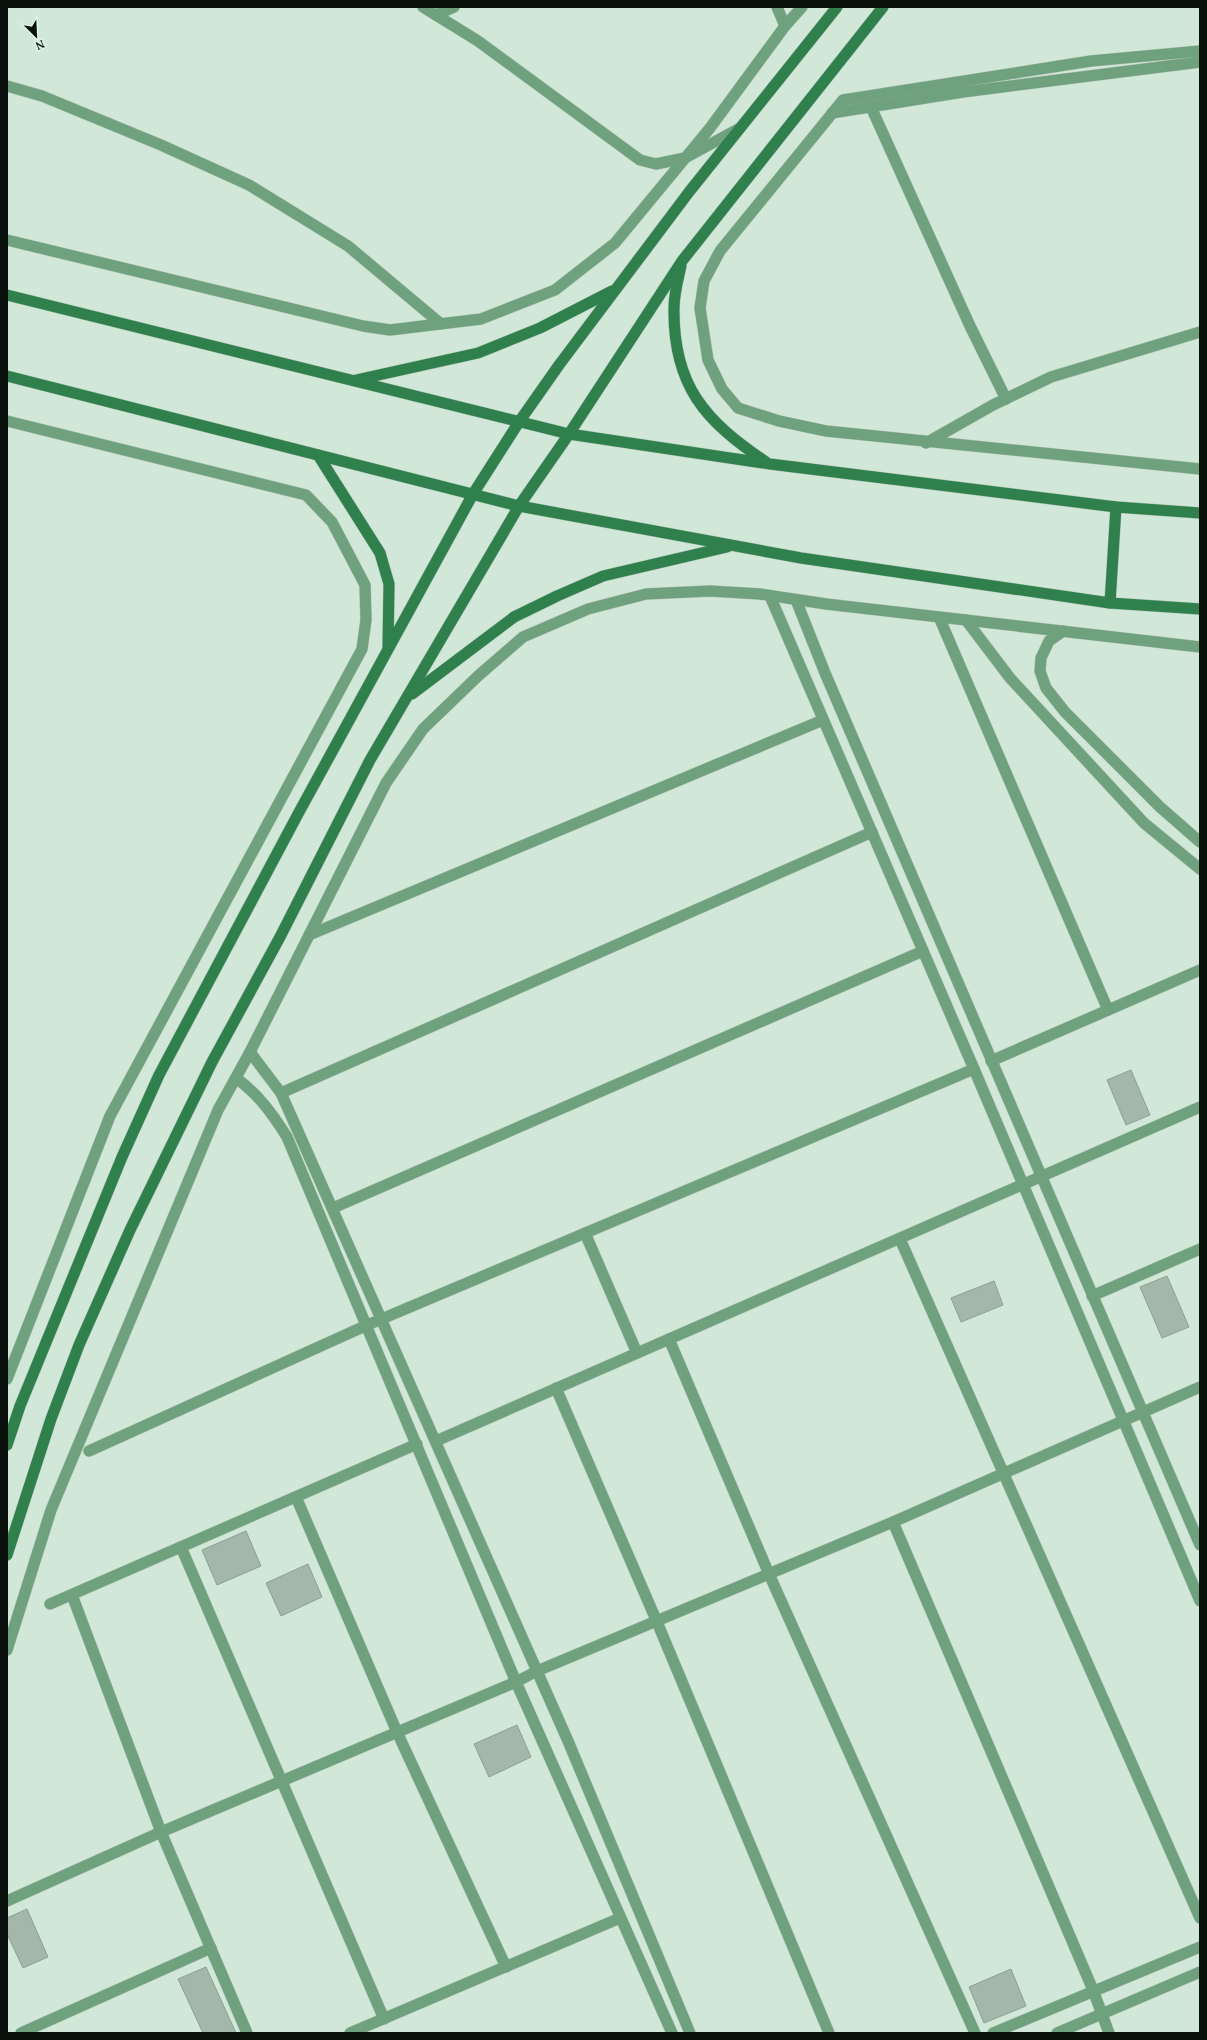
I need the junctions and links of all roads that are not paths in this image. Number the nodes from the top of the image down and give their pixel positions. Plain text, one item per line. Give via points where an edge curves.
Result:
1 (423, 7) edge
2 (454, 7) edge
3 (777, 7) edge
4 (802, 7) edge
5 (836, 7) edge
6 (883, 7) edge
7 (436, 15) junction
8 (786, 26) junction
9 (1200, 51) edge
10 (1200, 62) edge
11 (7, 86) edge
12 (871, 107) junction
13 (832, 113) junction
14 (740, 128) junction
15 (685, 158) junction
16 (7, 240) edge
17 (682, 261) junction
18 (615, 290) junction
19 (7, 294) edge
20 (441, 324) junction
21 (1200, 332) edge
22 (7, 376) edge
23 (354, 381) junction
24 (1006, 399) junction
25 (7, 422) edge
26 (519, 422) junction
27 (570, 434) junction
28 (926, 442) junction
29 (318, 455) junction
30 (770, 464) junction
31 (1200, 469) edge
32 (473, 494) junction
33 (519, 506) junction
34 (1116, 507) junction
35 (1200, 513) edge
36 (732, 546) junction
37 (770, 596) junction
38 (796, 600) junction
39 (1110, 604) junction
40 (1200, 609) edge
41 (939, 617) junction
42 (966, 620) junction
43 (1063, 631) junction
44 (1200, 647) edge
45 (388, 650) junction
46 (407, 698) junction
47 (823, 720) junction
48 (872, 832) junction
49 (1200, 842) edge
50 (1200, 869) edge
51 (309, 935) junction
52 (924, 951) junction
53 (1200, 970) edge
54 (1108, 1010) junction
55 (250, 1052) junction
56 (991, 1061) junction
57 (974, 1069) junction
58 (236, 1078) junction
59 (281, 1093) junction
60 (1200, 1107) edge
61 (1042, 1178) junction
62 (1024, 1186) junction
63 (333, 1208) junction
64 (585, 1233) junction
65 (900, 1239) junction
66 (1200, 1248) edge
67 (1092, 1296) junction
68 (382, 1319) junction
69 (365, 1326) junction
70 (669, 1339) junction
71 (637, 1353) junction
72 (7, 1379) edge
73 (1200, 1387) edge
74 (556, 1388) junction
75 (1143, 1412) junction
76 (1123, 1421) junction
77 (436, 1441) junction
78 (417, 1444) junction
79 (7, 1445) edge
80 (90, 1451) dead end
81 (1004, 1474) junction
82 (296, 1497) junction
83 (893, 1522) junction
84 (1197, 1530) edge
85 (1200, 1545) edge
86 (181, 1547) junction
87 (7, 1555) edge
88 (770, 1574) junction
89 (72, 1594) junction
90 (1200, 1601) edge
91 (50, 1604) dead end
92 (657, 1622) junction
93 (7, 1650) edge
94 (537, 1671) junction
95 (516, 1682) junction
96 (397, 1732) junction
97 (280, 1782) junction
98 (161, 1832) junction
99 (7, 1901) edge
100 (620, 1918) junction
101 (1200, 1918) edge
102 (1200, 1947) edge
103 (211, 1948) junction
104 (506, 1967) junction
105 (1200, 1972) edge
106 (1093, 1990) junction
107 (1101, 2014) junction
108 (384, 2019) junction
109 (21, 2033) edge
110 (247, 2033) edge
111 (350, 2033) edge
112 (672, 2033) edge
113 (690, 2033) edge
114 (829, 2033) edge
115 (975, 2033) edge
116 (993, 2033) edge
117 (1057, 2033) edge
118 (1110, 2033) edge

1 - 7 street
2 - 7 street
3 - 8 street
4 - 8 street
5 - 14 main road
6 - 17 main road
7 - 15 street via 478,41 640,160 656,164
8 - 15 street
9 - 13 street via 1091,61 843,100
10 - 12 street via 963,92
11 - 20 street via 42,96 249,185 348,246
12 - 13 street
12 - 24 street via 970,326
13 - 28 street via 720,251 704,281 700,308 708,360 722,389 738,408 779,421 826,431
14 - 15 street
14 - 18 main road
15 - 20 street via 615,243 555,290 481,319
16 - 20 street via 363,326 390,330
17 - 27 main road
17 - 30 main road via 674,307 676,350 685,379 699,404 715,423 736,442
18 - 23 main road via 540,328 478,353
18 - 26 main road
19 - 23 main road
21 - 24 street via 1051,377
22 - 29 main road
23 - 26 main road
24 - 28 street
25 - 72 street via 306,495 332,522 364,585 366,620 362,649 110,1116
26 - 27 main road
26 - 32 main road
27 - 30 main road
27 - 33 main road
28 - 31 street
29 - 32 main road
29 - 45 main road via 380,553 389,584
30 - 34 main road
32 - 33 main road
32 - 45 main road
33 - 36 main road
33 - 46 main road
34 - 35 main road
34 - 39 main road
36 - 39 main road
36 - 46 main road via 603,576 557,596 514,617
37 - 38 street
37 - 47 street
37 - 51 street via 710,591 646,594 588,609 524,637 478,676 423,729 386,783
38 - 41 street
38 - 56 street
39 - 40 main road
41 - 42 street
41 - 54 street
42 - 43 street
42 - 50 street via 1010,678 1144,823
43 - 44 street
43 - 49 street via 1049,641 1041,658 1040,671 1046,688 1065,712 1160,807
45 - 79 main road via 159,1074 122,1157 20,1406
46 - 87 main road via 370,760 280,937 212,1062 130,1230 79,1345 51,1419
47 - 48 street
47 - 51 street
48 - 52 street
48 - 59 street
51 - 55 street
52 - 57 street
52 - 63 street
53 - 54 street
54 - 56 street
55 - 58 street
55 - 59 street
56 - 61 street
57 - 62 street
57 - 64 street
58 - 69 street via 268,1107 287,1136
58 - 93 street via 218,1110 51,1510
59 - 63 street
60 - 61 street
61 - 62 street
61 - 67 street
62 - 65 street
62 - 76 street
63 - 68 street
64 - 68 street
64 - 71 street
65 - 70 street
65 - 81 street
66 - 67 street
67 - 75 street
68 - 69 street
68 - 77 street
69 - 78 street
69 - 80 street
70 - 71 street
70 - 88 street
71 - 74 street
73 - 75 street
74 - 77 street
74 - 92 street
75 - 76 street
75 - 84 street
76 - 81 street
76 - 90 street
77 - 94 street
78 - 82 street
78 - 95 street
81 - 83 street
81 - 101 street
82 - 86 street
82 - 96 street
83 - 88 street
83 - 106 street
84 - 85 street
86 - 89 street
86 - 97 street
88 - 92 street
88 - 115 street
89 - 91 street
89 - 98 street
92 - 94 street
92 - 114 street
94 - 95 street
94 - 113 street
95 - 96 street
95 - 100 street
96 - 97 street
96 - 104 street
97 - 98 street
97 - 108 street
98 - 99 street
98 - 103 street
100 - 104 street
100 - 112 street
102 - 106 street
103 - 109 street
103 - 110 street
104 - 108 street
105 - 107 street
106 - 107 street
106 - 116 street
107 - 117 street
107 - 118 street
108 - 111 street

